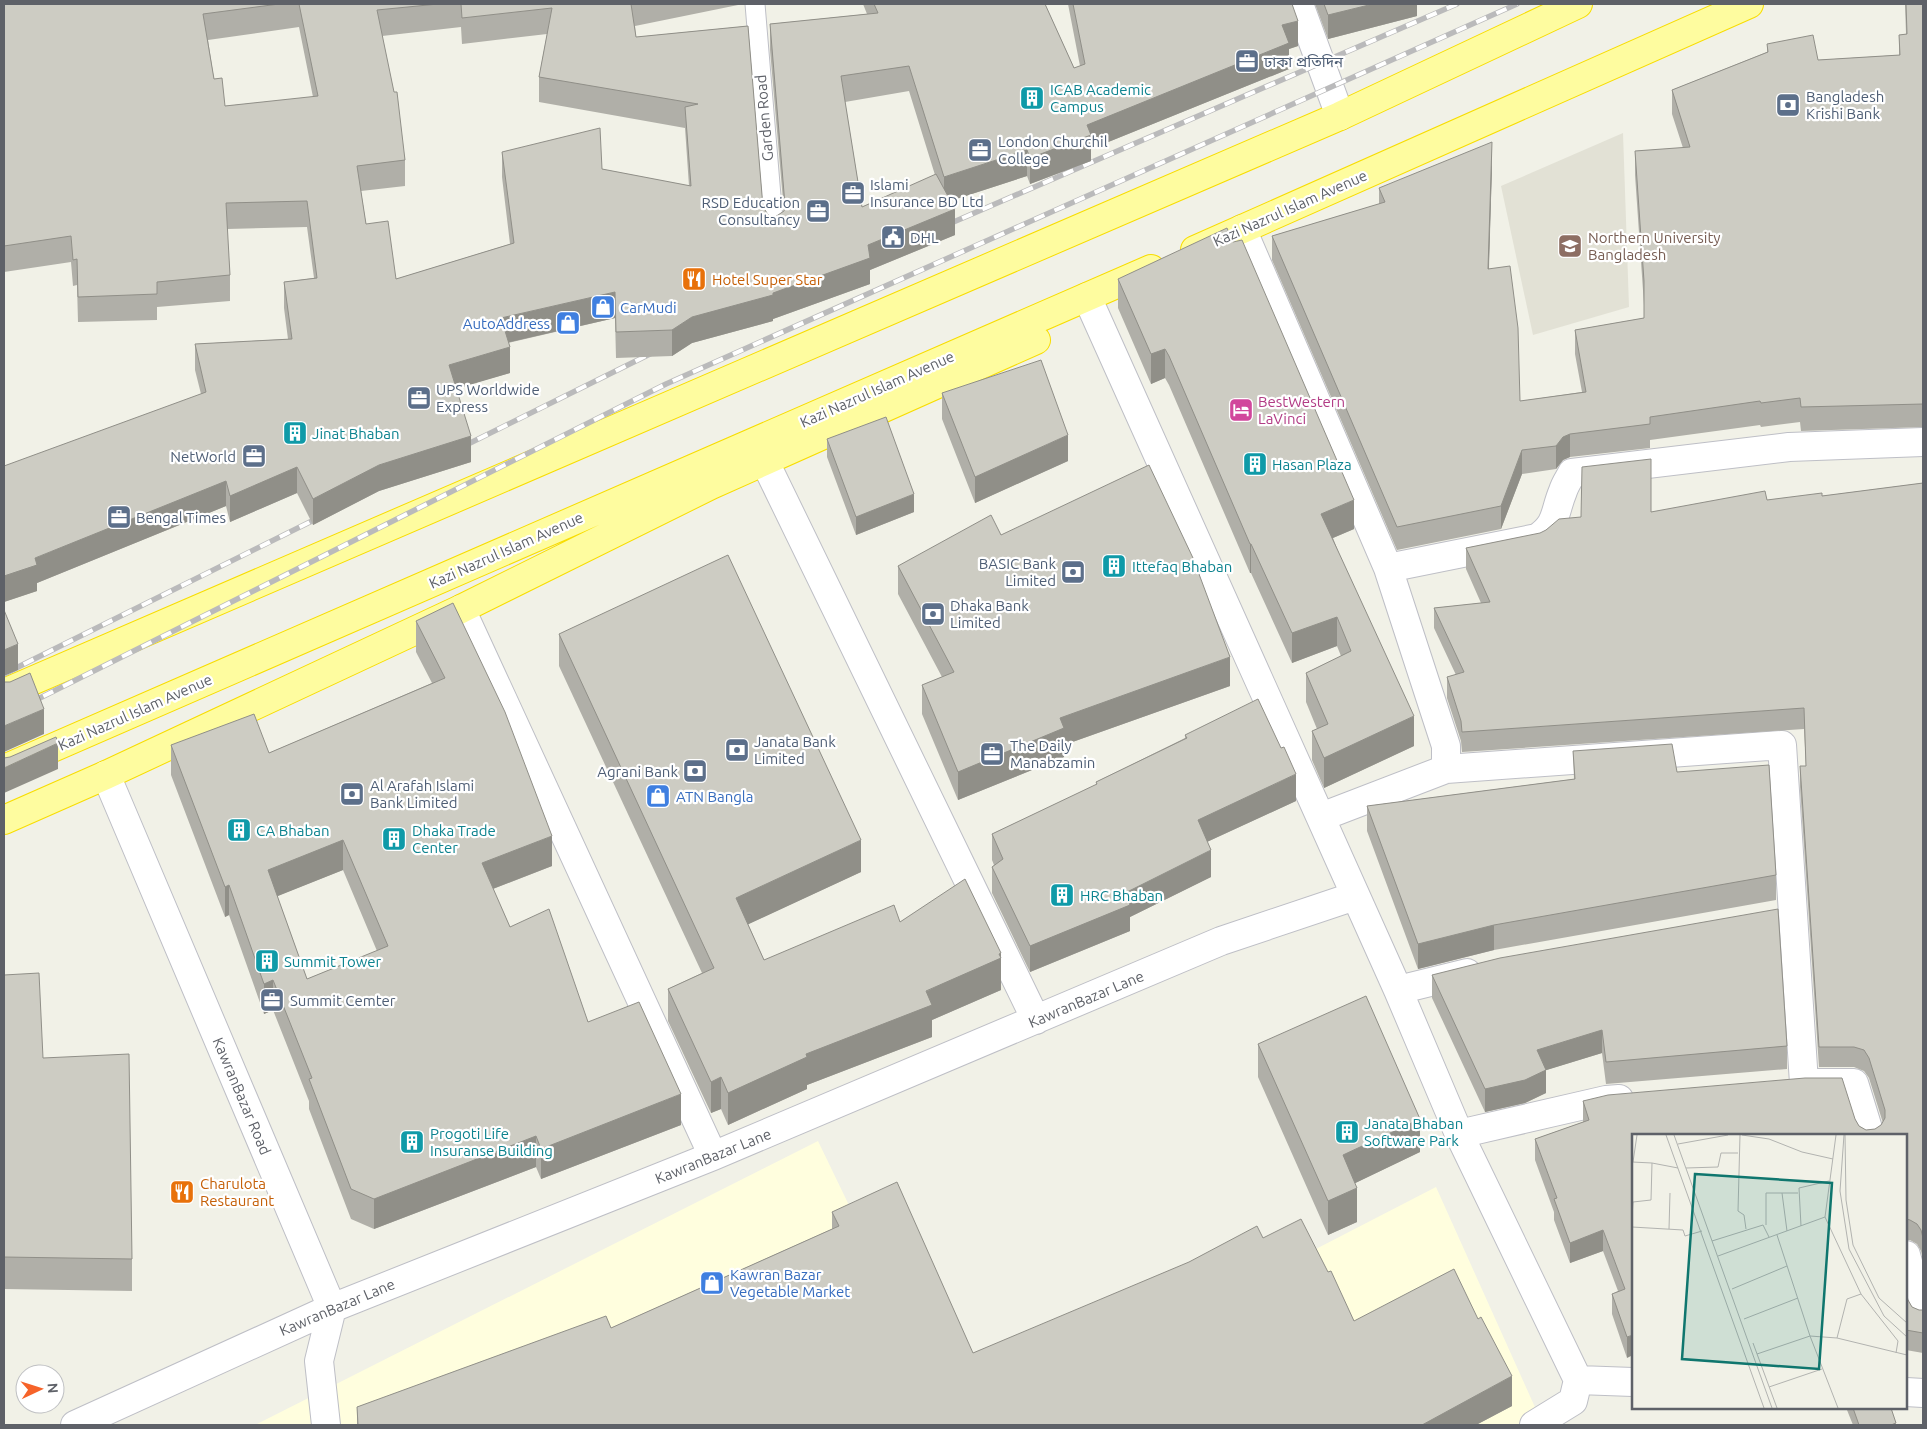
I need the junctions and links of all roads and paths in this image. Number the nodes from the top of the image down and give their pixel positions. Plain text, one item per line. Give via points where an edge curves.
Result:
1 (755, 4) edge
2 (1300, 4) edge
3 (1578, 4) edge
4 (1749, 4) edge
5 (1340, 116) junction
6 (1242, 229) junction
7 (774, 232) edge
8 (1087, 297) junction
9 (1923, 442) edge
10 (765, 462) junction
11 (1388, 568) junction
12 (462, 609) junction
13 (4, 694) edge
14 (1446, 768) junction
15 (4, 769) edge
16 (106, 775) junction
17 (1321, 817) junction
18 (4, 820) edge
19 (1355, 896) junction
20 (1488, 967) edge
21 (1398, 990) junction
22 (1036, 1020) junction
23 (1646, 1097) edge
24 (1459, 1134) junction
25 (1870, 1134) edge
26 (713, 1156) junction
27 (1907, 1259) edge
28 (332, 1308) junction
29 (1923, 1316) edge
30 (1578, 1380) junction
31 (1632, 1382) edge
32 (1907, 1392) edge
33 (1923, 1393) edge
34 (74, 1425) edge
35 (326, 1425) edge
36 (1534, 1425) edge

1 - 7 lane, Garden Road
2 - 5 street
3 - 5 highway
4 - 6 highway, Kazi Nazrul Islam Avenue
5 - 13 highway
6 - 8 highway, Kazi Nazrul Islam Avenue
6 - 11 street
8 - 10 highway via 1064,328
8 - 15 highway, Kazi Nazrul Islam Avenue
8 - 17 street
9 - 11 street via 1789,447 1572,473 1562,491 1557,514 1547,531 1537,538
10 - 12 highway via 711,485
10 - 22 street
11 - 14 street via 1446,746
12 - 16 highway
12 - 26 street
14 - 17 street
14 - 25 street via 1782,745 1783,915 1794,1084 1854,1083
16 - 18 highway
16 - 28 street, KawranBazar Road
17 - 19 street
19 - 21 street
19 - 22 street, KawranBazar Lane via 1221,941
20 - 21 street
21 - 24 street
22 - 26 street, KawranBazar Lane
23 - 24 street via 1606,1100
24 - 30 street
26 - 28 street, KawranBazar Lane
27 - 29 street
28 - 34 street, KawranBazar Lane
28 - 35 street via 319,1361
30 - 31 street
30 - 36 street via 1573,1401
32 - 33 street

